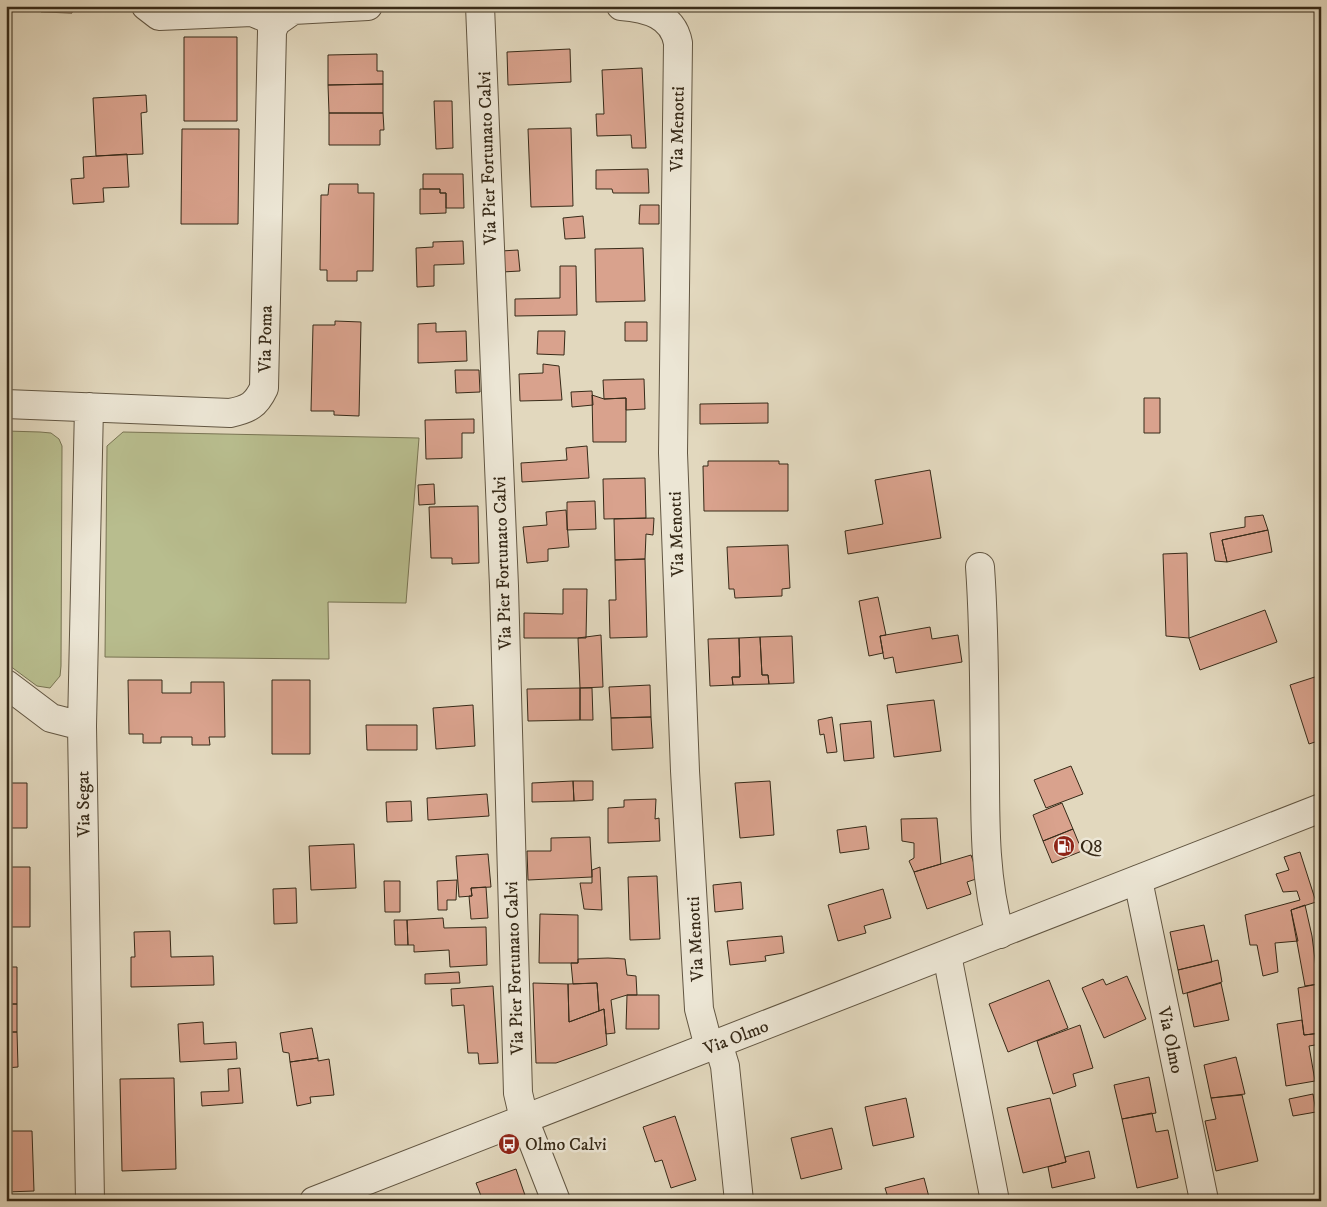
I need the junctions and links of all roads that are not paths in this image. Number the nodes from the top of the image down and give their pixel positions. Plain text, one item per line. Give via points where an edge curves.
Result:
1 (146, 6) edge
2 (368, 6) edge
3 (480, 6) edge
4 (621, 6) edge
5 (276, 22) junction
6 (6, 404) edge
7 (89, 407) junction
8 (980, 567) dead end
9 (6, 684) edge
10 (82, 726) junction
11 (1321, 808) edge
12 (1138, 880) junction
13 (1000, 934) junction
14 (947, 955) junction
15 (714, 1045) junction
16 (524, 1119) junction
17 (358, 1193) edge
18 (1204, 1200) edge
19 (90, 1201) edge
20 (314, 1201) edge
21 (556, 1201) edge
22 (740, 1201) edge
23 (995, 1201) edge

1 - 5 street via 159,16 252,12
2 - 5 street via 293,10
3 - 16 street, Via Pier Fortunato Calvi via 504,596 518,1093
4 - 15 street, Via Menotti via 653,13 669,22 676,30 678,44 673,444 685,771 699,1009
5 - 7 street, Via Poma via 271,37 264,388 257,402 247,410 230,412
6 - 7 street, Via Poma
7 - 10 street, Via Segat
8 - 13 street via 986,841 994,912
9 - 10 street via 51,718
10 - 19 street, Via Segat
11 - 12 street, Via Olmo
12 - 13 street, Via Olmo
12 - 18 street, Via Olmo
13 - 14 street, Via Olmo
14 - 15 street, Via Olmo
14 - 23 street
15 - 16 street, Via Olmo
15 - 22 street, Via Menotti via 725,1066
16 - 17 street, Via Olmo
16 - 21 street
17 - 20 street, Via Olmo

